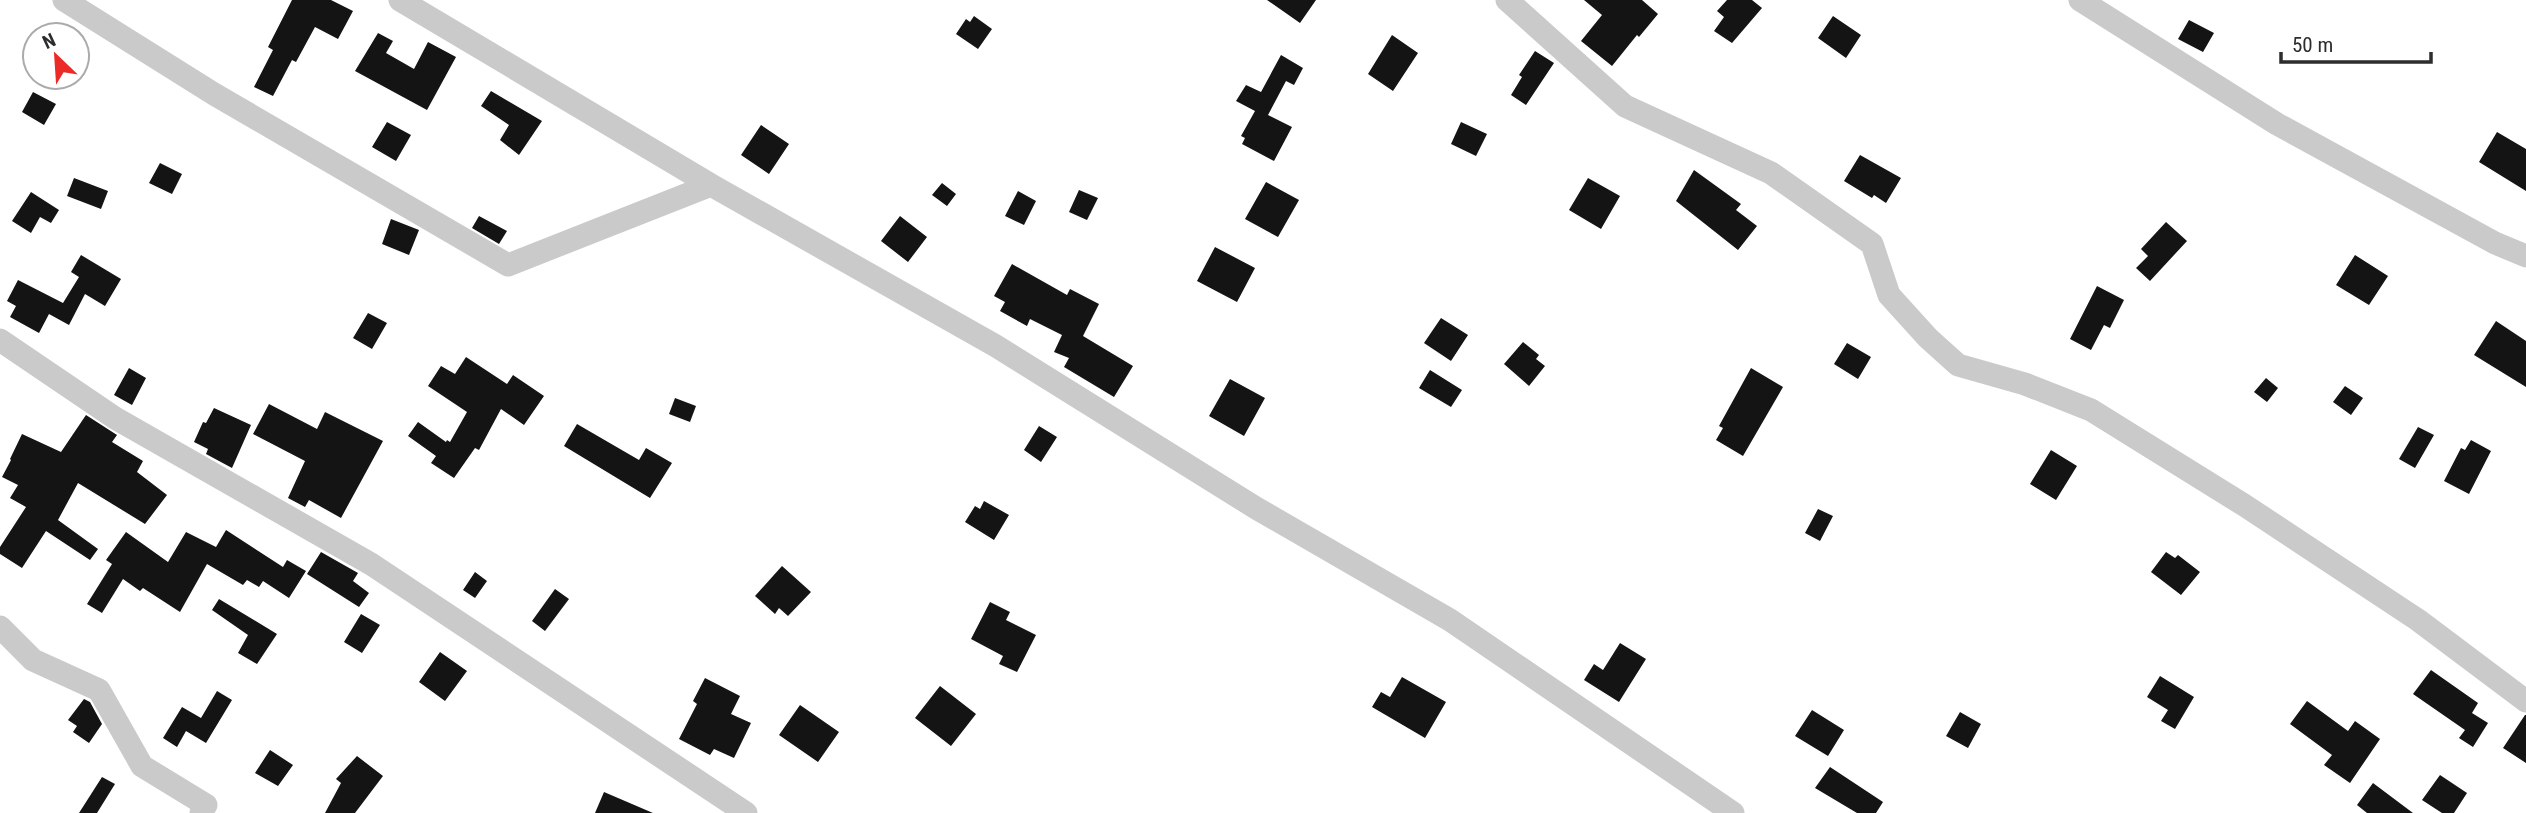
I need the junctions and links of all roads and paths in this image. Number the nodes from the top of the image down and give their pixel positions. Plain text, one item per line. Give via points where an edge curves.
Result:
1 (64, 0) edge
2 (400, 0) edge
3 (1507, 0) edge
4 (2080, 0) edge
5 (711, 185) junction
6 (2526, 256) edge
7 (0, 340) edge
8 (0, 627) edge
9 (2526, 701) edge
10 (201, 813) edge
11 (746, 813) edge
12 (1733, 813) edge

1 - 5 street via 508,265
2 - 5 street
3 - 9 street via 1625,106 1771,173 1872,244 1889,295 1958,365 2091,410 2418,620
4 - 6 street via 2277,124
5 - 12 street via 996,346 1256,508 1450,620
7 - 11 street via 115,418 371,564
8 - 10 street via 33,660 99,690 142,766 206,805

